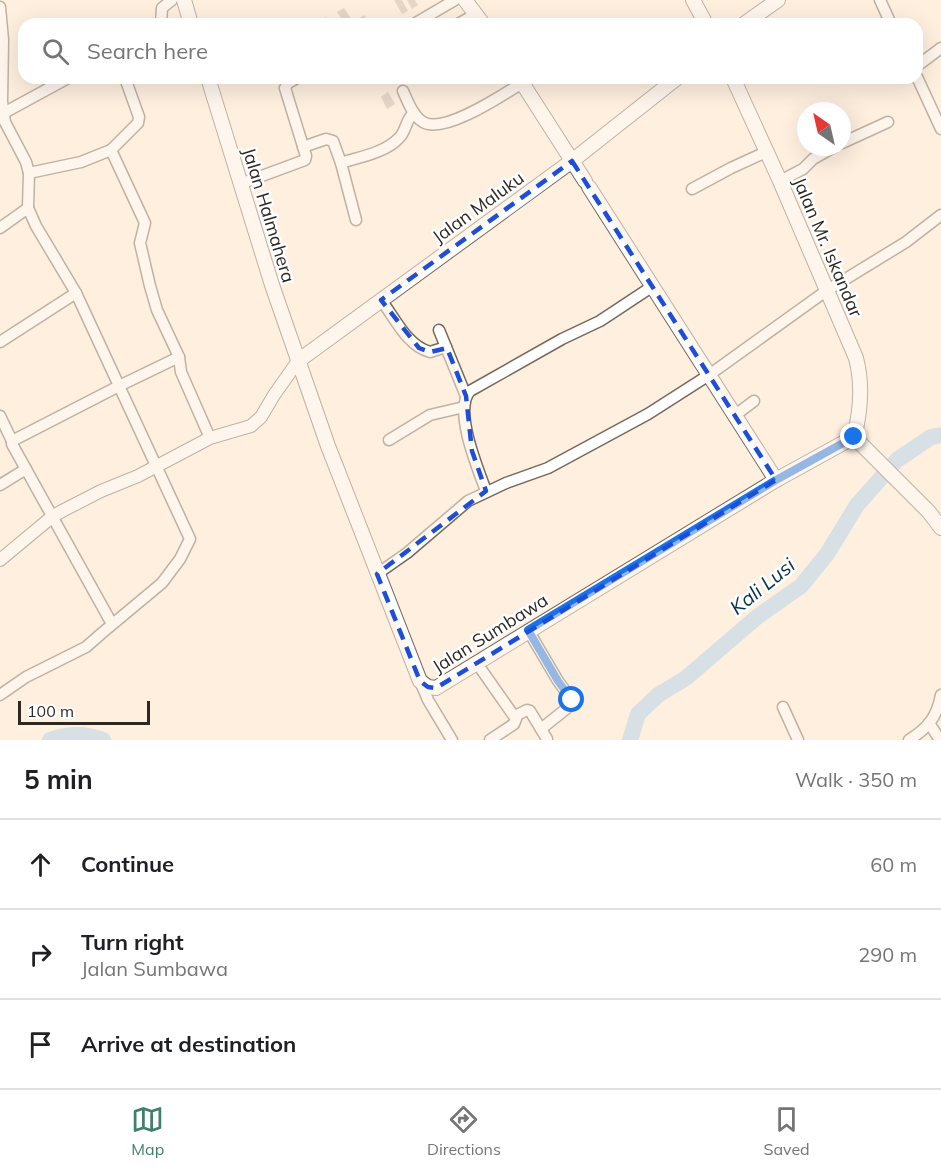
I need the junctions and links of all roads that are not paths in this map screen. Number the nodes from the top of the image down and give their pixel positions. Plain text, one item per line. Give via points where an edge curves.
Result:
1 (172, 0) edge
2 (184, 0) edge
3 (455, 0) edge
4 (465, 0) edge
5 (693, 0) edge
6 (778, 0) edge
7 (880, 0) edge
8 (0, 7) edge
9 (161, 18) edge
10 (189, 18) edge
11 (424, 18) edge
12 (478, 18) edge
13 (703, 18) edge
14 (752, 18) edge
15 (888, 18) edge
16 (941, 48) edge
17 (923, 62) edge
18 (57, 84) edge
19 (127, 84) edge
20 (210, 84) edge
21 (287, 84) edge
22 (514, 84) edge
23 (523, 84) edge
24 (669, 84) edge
25 (736, 84) edge
26 (920, 84) edge
27 (403, 91) dead end
28 (414, 113) junction
29 (2, 114) edge
30 (888, 122) dead end
31 (941, 129) edge
32 (851, 139) edge
33 (303, 147) junction
34 (111, 150) junction
35 (766, 152) junction
36 (818, 156) edge
37 (572, 161) junction
38 (341, 163) junction
39 (29, 173) junction
40 (780, 181) junction
41 (240, 184) junction
42 (692, 189) dead end
43 (28, 208) junction
44 (941, 215) edge
45 (356, 220) dead end
46 (0, 228) edge
47 (653, 286) junction
48 (826, 291) junction
49 (76, 293) junction
50 (381, 300) junction
51 (439, 330) dead end
52 (0, 342) edge
53 (446, 347) junction
54 (179, 357) junction
55 (298, 361) junction
56 (709, 375) junction
57 (119, 386) junction
58 (465, 401) junction
59 (754, 401) dead end
60 (0, 416) edge
61 (734, 416) junction
62 (854, 437) junction
63 (210, 438) junction
64 (389, 440) dead end
65 (12, 441) junction
66 (156, 466) junction
67 (26, 469) junction
68 (776, 480) junction
69 (0, 485) edge
70 (486, 491) junction
71 (53, 516) junction
72 (936, 519) edge
73 (0, 560) edge
74 (377, 574) junction
75 (112, 624) junction
76 (528, 630) junction
77 (476, 662) junction
78 (420, 681) junction
79 (0, 695) edge
80 (941, 695) edge
81 (783, 708) dead end
82 (515, 716) junction
83 (929, 723) junction
84 (544, 734) edge
85 (452, 740) edge
86 (490, 740) edge
87 (798, 740) edge
88 (909, 740) edge
89 (940, 740) edge

1 - 9 street via 162,8
2 - 10 main road
3 - 11 street
4 - 12 main road
5 - 13 main road
6 - 14 main road
7 - 15 street
8 - 29 street
16 - 17 street
18 - 29 street
19 - 34 street via 138,123
20 - 41 main road, Jalan Halmahera
21 - 33 street via 285,88
22 - 28 street via 477,110 454,120 427,124
23 - 37 main road
24 - 37 main road, Jalan Maluku
25 - 35 main road, Jalan Mr. Iskandar
26 - 31 street
27 - 28 street
28 - 38 street via 398,140
29 - 39 street
30 - 32 street
33 - 38 street via 329,139
33 - 41 street via 303,162
34 - 39 street via 81,162
34 - 54 street via 145,224 141,253 157,310
35 - 40 main road, Jalan Mr. Iskandar
35 - 42 street
36 - 40 street
37 - 47 main road
37 - 50 main road, Jalan Maluku
38 - 45 street
39 - 43 street
40 - 48 main road, Jalan Mr. Iskandar
41 - 55 main road, Jalan Halmahera
43 - 46 street
43 - 49 street
44 - 48 street via 906,242
47 - 56 main road
47 - 58 street via 600,321 470,391
48 - 56 street
48 - 62 main road, Jalan Mr. Iskandar via 860,373 861,405
49 - 52 street
49 - 57 street
50 - 53 street via 419,348 430,352
50 - 55 main road, Jalan Maluku
51 - 53 street
53 - 58 street
54 - 57 street
54 - 63 street via 181,372
55 - 63 street via 256,423
55 - 74 main road, Jalan Sumbawa
56 - 61 main road
56 - 70 street via 592,446 548,468
57 - 65 street
57 - 66 street
58 - 64 street via 430,415
58 - 70 street via 472,451
59 - 61 street
60 - 65 street
61 - 68 main road
62 - 68 main road, Jalan Sumbawa
62 - 72 main road
63 - 66 street
65 - 67 street
66 - 71 street
66 - 75 street via 187,530 189,544 162,583
67 - 69 street
67 - 71 street
68 - 76 main road, Jalan Sumbawa
70 - 74 street
71 - 73 street
71 - 75 street
74 - 78 main road, Jalan Sumbawa
75 - 79 street via 86,647 26,677
76 - 77 main road, Jalan Sumbawa
76 - 84 street via 572,700
77 - 78 main road, Jalan Sumbawa via 436,687
77 - 82 street
78 - 85 street
80 - 83 street via 938,711
81 - 87 street
82 - 84 street via 530,711
82 - 86 street via 514,724
83 - 88 street
83 - 89 street

